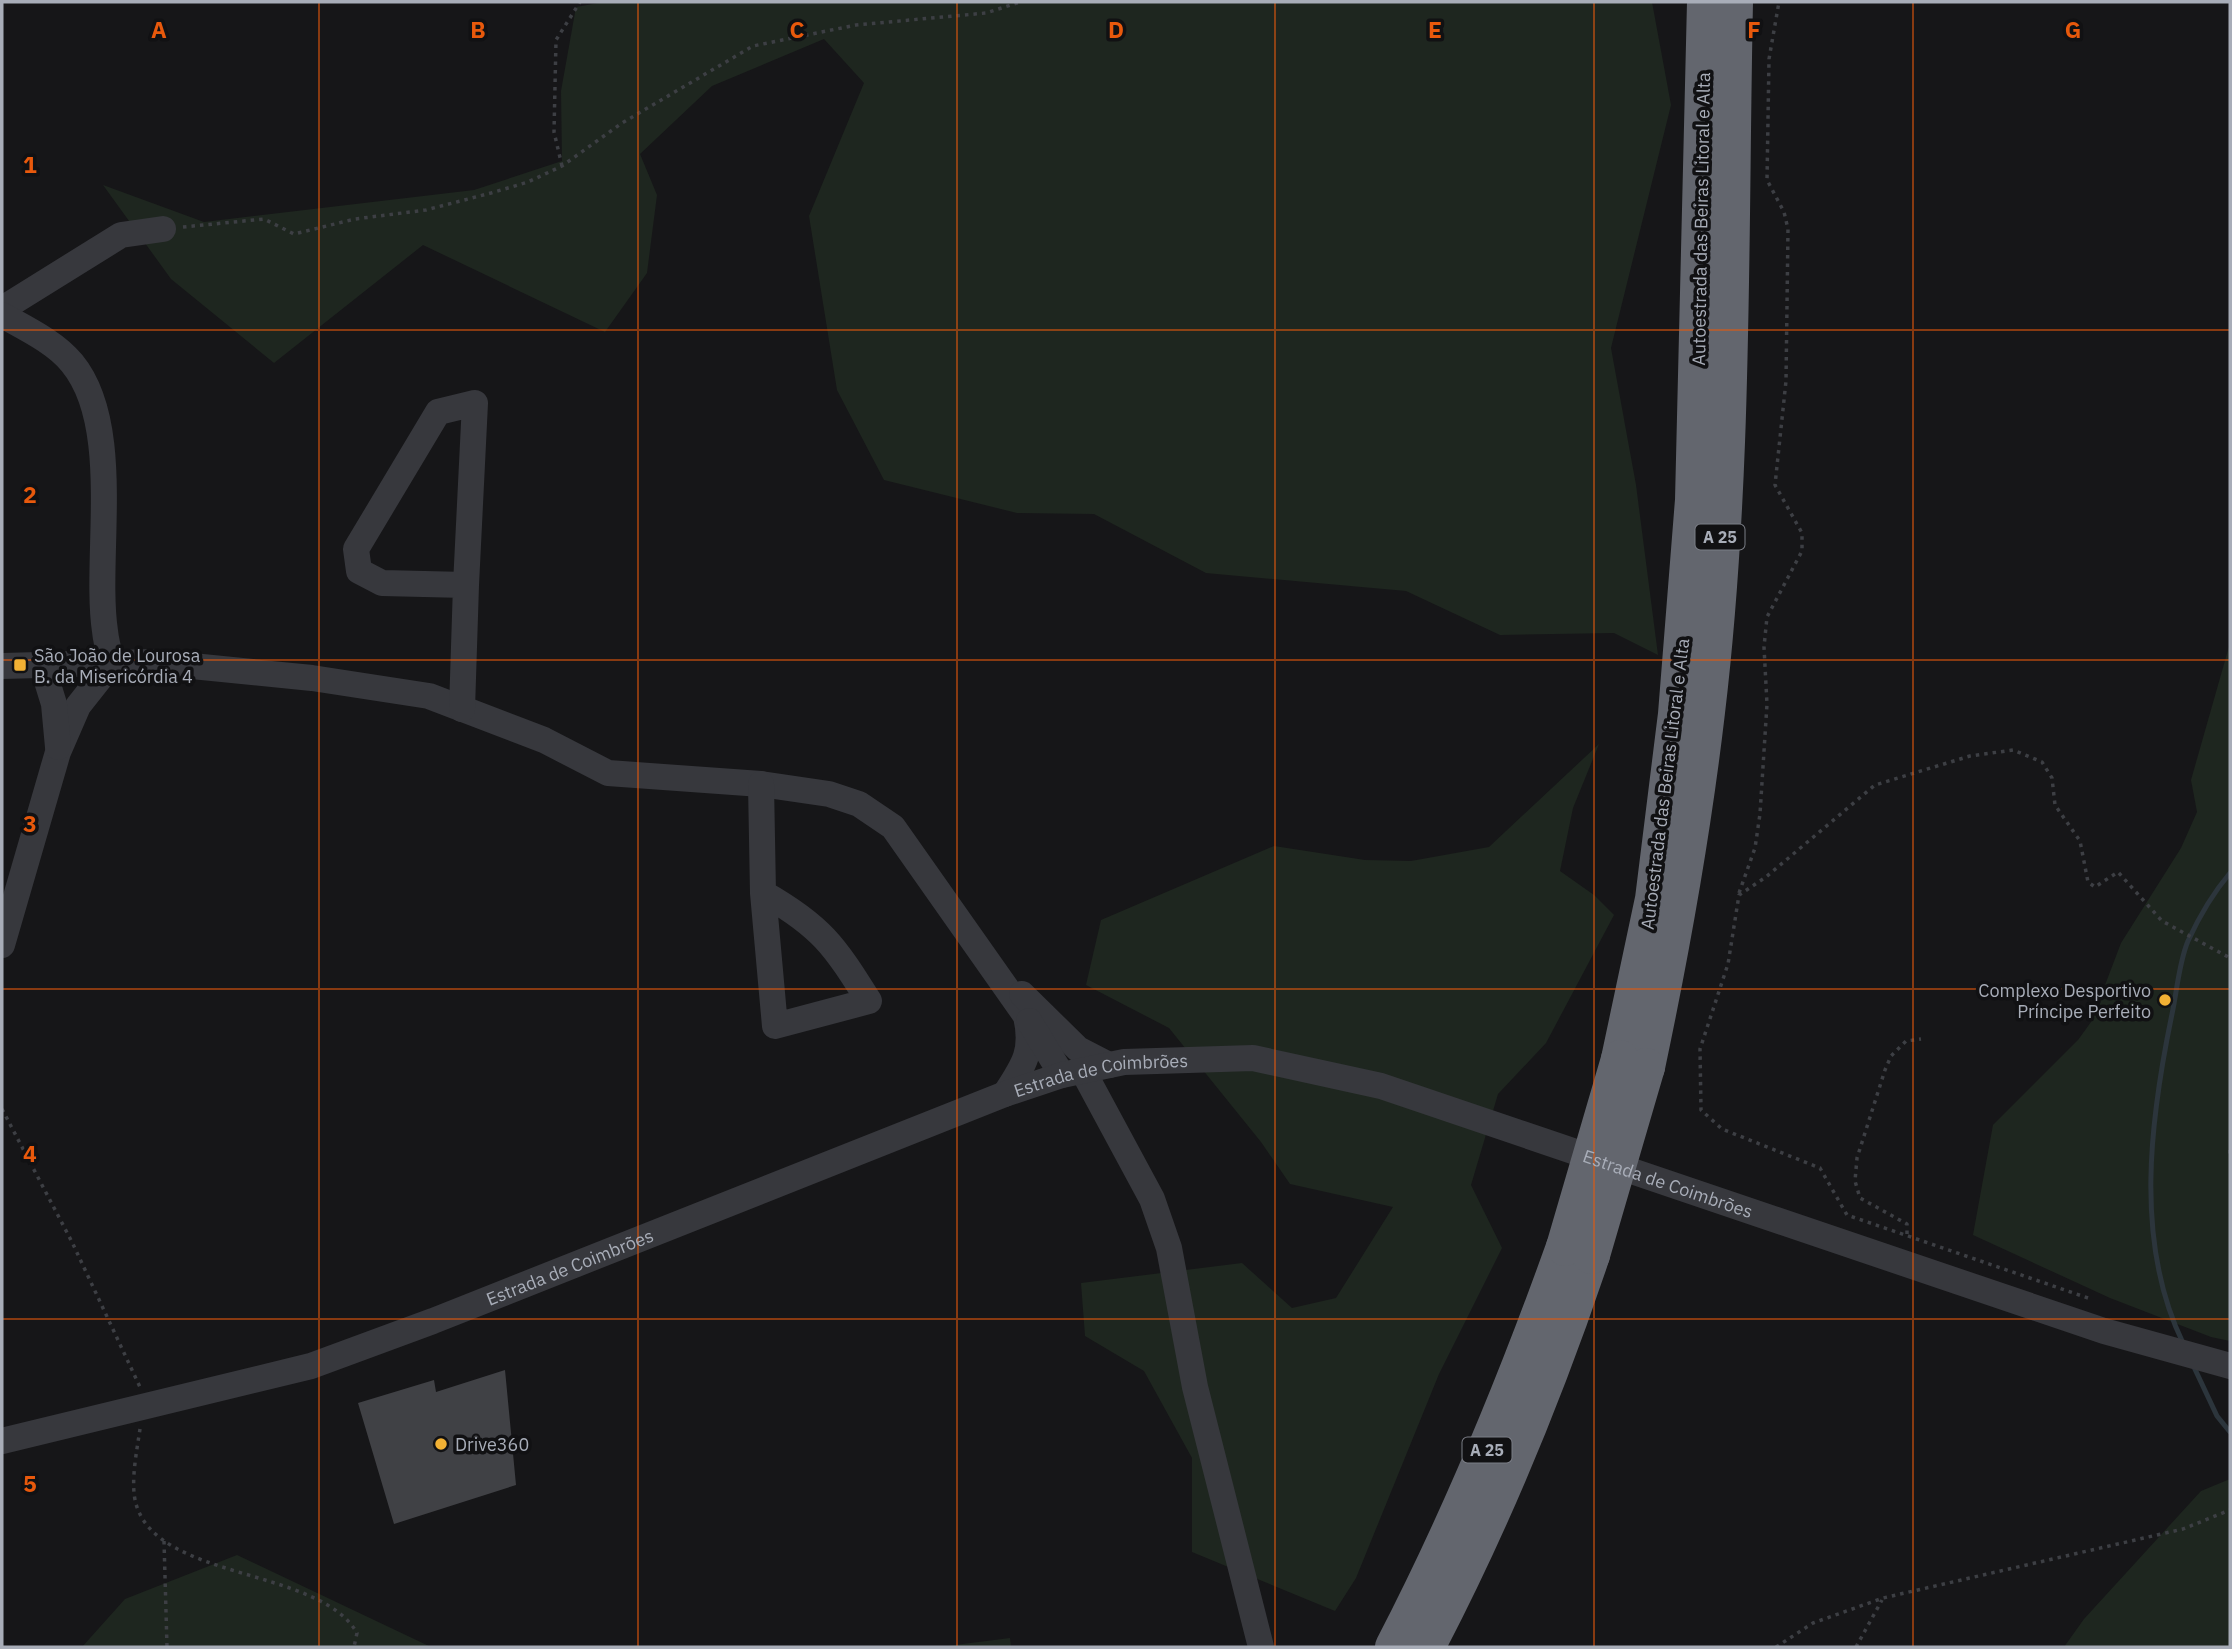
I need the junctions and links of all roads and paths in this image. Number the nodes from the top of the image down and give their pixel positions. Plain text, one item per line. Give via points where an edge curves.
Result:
1 (579, 2) edge
2 (1020, 2) edge
3 (1706, 2) edge
4 (1734, 2) edge
5 (1779, 2) edge
6 (562, 166) junction
7 (163, 229) joint
8 (2, 309) edge
9 (2, 315) edge
10 (466, 585) junction
11 (112, 663) junction
12 (42, 665) junction
13 (2, 666) edge
14 (462, 709) junction
15 (58, 752) junction
16 (761, 784) junction
17 (763, 893) junction
18 (1739, 895) junction
19 (973, 940) junction
20 (2, 945) edge
21 (2230, 958) edge
22 (1026, 1016) junction
23 (1922, 1039) dead end
24 (1633, 1063) junction
25 (1109, 1065) junction
26 (1073, 1073) junction
27 (1005, 1094) junction
28 (2, 1109) edge
29 (2230, 1150) edge
30 (2230, 1158) edge
31 (1907, 1234) junction
32 (1578, 1251) junction
33 (2088, 1298) dead end
34 (2222, 1364) edge
35 (144, 1406) junction
36 (2, 1441) edge
37 (2230, 1510) edge
38 (164, 1541) junction
39 (1883, 1598) junction
40 (167, 1647) edge
41 (354, 1647) edge
42 (1261, 1647) edge
43 (1394, 1647) edge
44 (1426, 1647) edge
45 (1776, 1647) edge
46 (1856, 1647) edge

1 - 6 path via 556,40 554,132
2 - 6 path via 986,12 856,25 753,46 632,116
3 - 24 highway, Autoestrada das Beiras Litoral e Alta / A 25 via 1694,500 1678,701
4 - 24 highway, Autoestrada das Beiras Litoral e Alta / A 25 via 1723,500 1707,710 1681,902
5 - 18 path via 1769,59 1767,180 1788,229 1786,381 1776,485 1802,533 1802,551 1767,617 1760,814 1755,848
6 - 7 path via 528,182 426,210 355,219 294,234 264,219
7 - 8 street via 121,235
9 - 11 street via 43,339 73,364 98,425 104,492 104,630
10 - 10 street via 382,583 359,571 356,549 438,412 475,403
10 - 14 street
11 - 12 street
11 - 14 street via 152,662 312,678 429,696
11 - 15 street via 78,706
12 - 13 street
12 - 15 street via 54,704
14 - 16 street via 544,740 608,773
15 - 20 street
16 - 17 street
16 - 19 street via 829,794 859,804 893,827
17 - 17 street via 775,1026 869,1001 836,948 804,916
18 - 21 path via 1875,785 1970,756 2013,750 2042,762 2052,778 2055,805 2080,841 2088,882 2095,887 2118,872 2162,921
18 - 31 path via 1728,964 1700,1049 1700,1110 1722,1129 1820,1168 1847,1215
19 - 22 street
19 - 25 street via 1053,1026 1094,1060
22 - 26 street
22 - 27 street via 1031,1038 1023,1066
23 - 31 path via 1906,1041 1891,1056 1857,1158 1855,1181 1860,1198 1907,1224
24 - 32 highway, Autoestrada das Beiras Litoral e Alta / A 25, bridge
25 - 26 street, Estrada de Coimbrões
25 - 34 street, Estrada de Coimbrões via 1253,1058 1381,1086 2140,1341
26 - 27 street, Estrada de Coimbrões
26 - 42 street via 1152,1199 1169,1248 1195,1387
27 - 35 street, Estrada de Coimbrões via 311,1366
28 - 35 path via 128,1357
29 - 30 path
31 - 33 path
32 - 43 highway, Autoestrada das Beiras Litoral e Alta / A 25
32 - 44 highway, Autoestrada das Beiras Litoral e Alta / A 25 via 1552,1371 1513,1470
35 - 36 street, Estrada de Coimbrões
35 - 38 path via 136,1503 148,1527
37 - 39 path via 2183,1529
38 - 40 path
38 - 41 path via 348,1617 357,1633
39 - 45 path via 1813,1623
39 - 46 path

